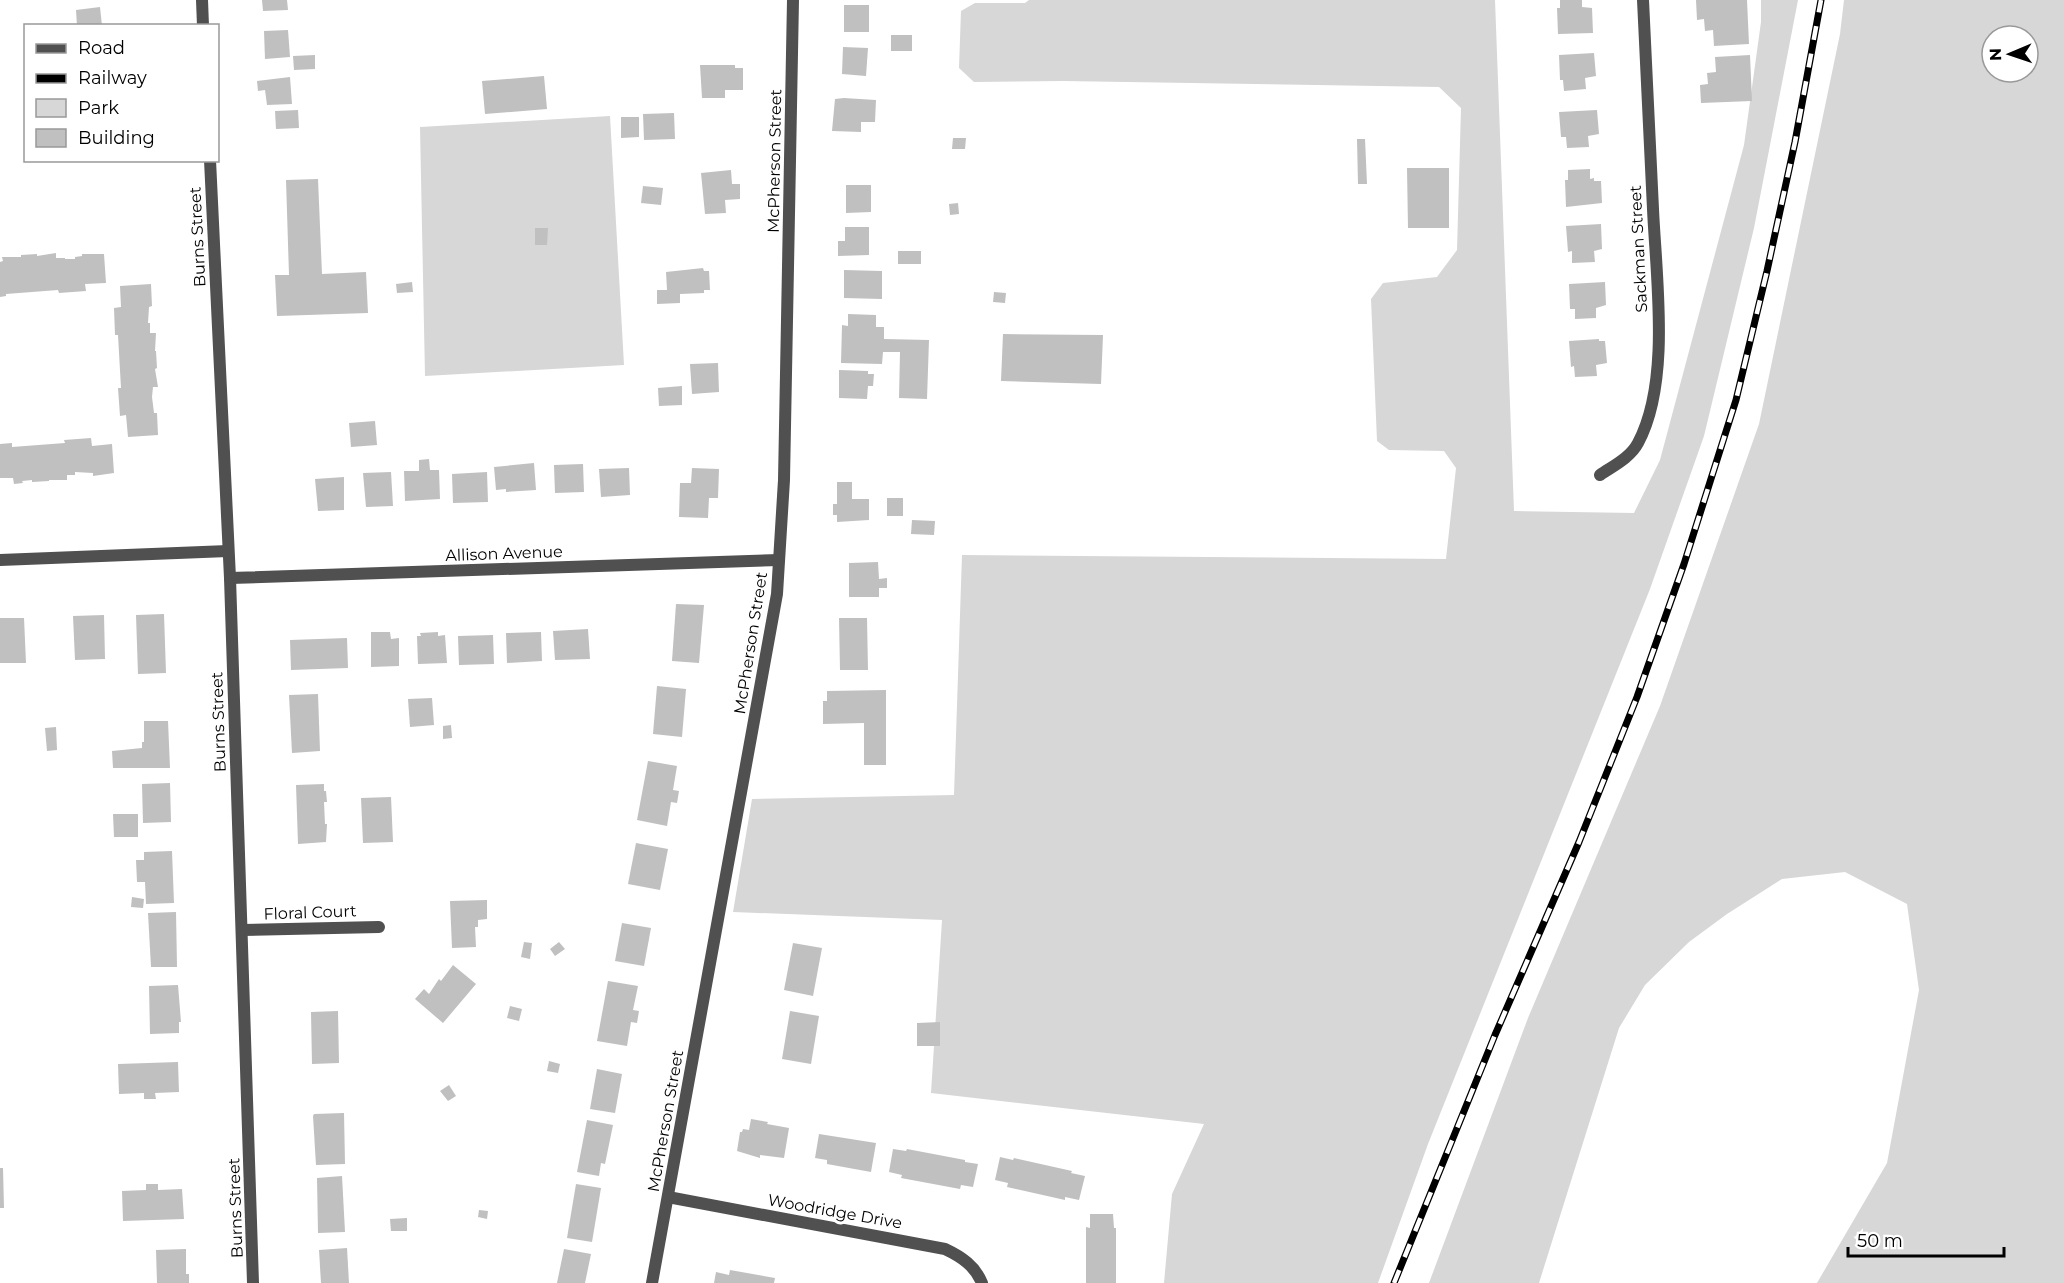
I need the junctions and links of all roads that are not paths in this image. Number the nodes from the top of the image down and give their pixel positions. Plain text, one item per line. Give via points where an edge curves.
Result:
1 (202, 0) edge
2 (794, 0) edge
3 (1643, 0) edge
4 (203, 24) edge
5 (210, 162) edge
6 (1600, 475) dead end
7 (228, 551) junction
8 (0, 560) edge
9 (780, 560) junction
10 (230, 578) junction
11 (379, 927) dead end
12 (242, 930) junction
13 (668, 1197) junction
14 (253, 1283) edge
15 (652, 1283) edge
16 (982, 1283) edge

1 - 4 street
2 - 9 street, McPherson Street
3 - 6 street, Sackman Street via 1657,368 1651,407 1638,443 1629,455
5 - 7 street, Burns Street
7 - 8 street
7 - 10 street, Burns Street
9 - 10 street, Allison Avenue
9 - 13 street, McPherson Street
10 - 12 street, Burns Street
11 - 12 street, Floral Court
12 - 14 street, Burns Street
13 - 15 street, McPherson Street
13 - 16 street, Woodridge Drive via 945,1249 962,1257 978,1272

